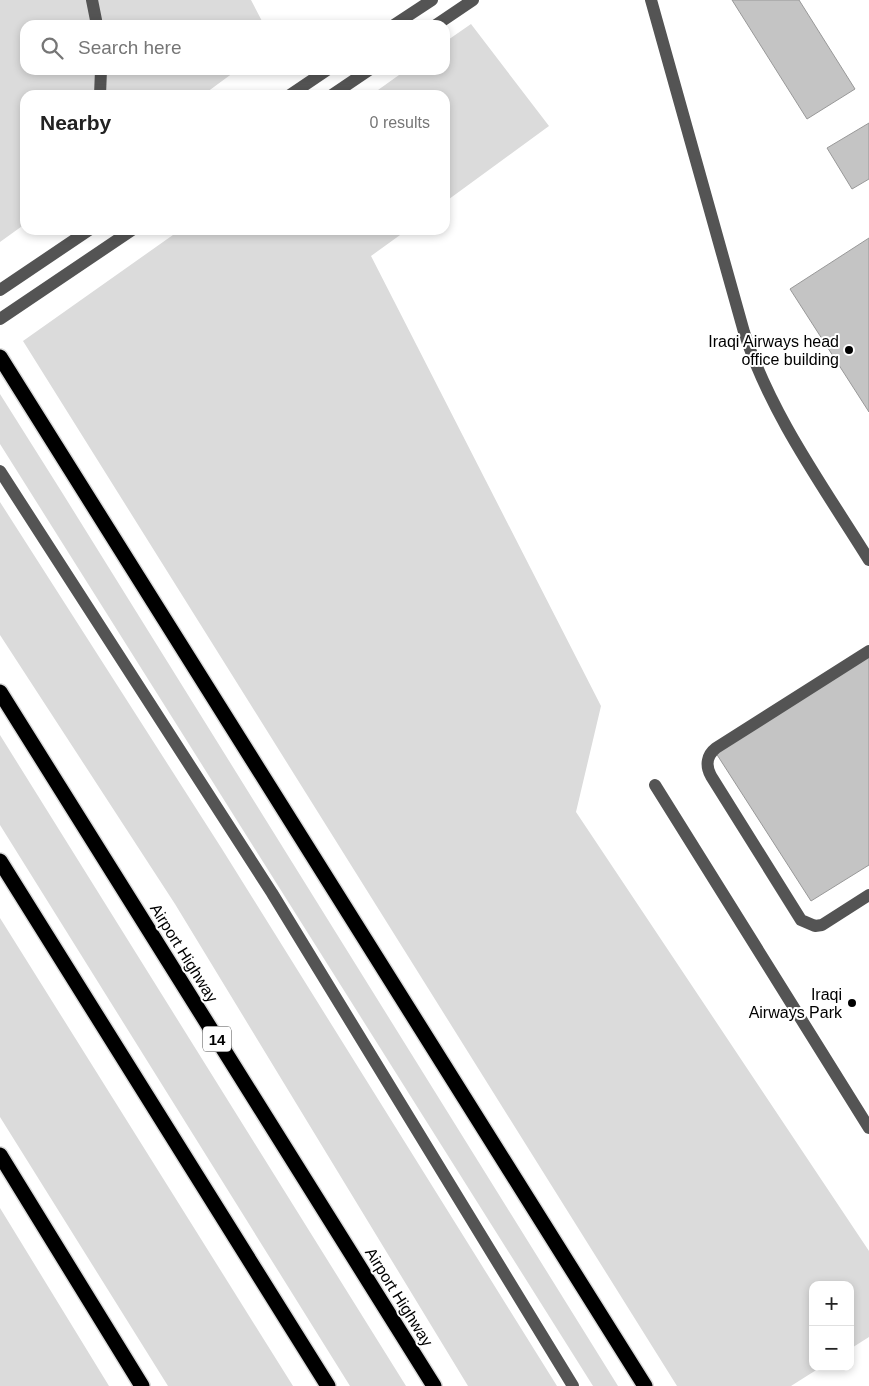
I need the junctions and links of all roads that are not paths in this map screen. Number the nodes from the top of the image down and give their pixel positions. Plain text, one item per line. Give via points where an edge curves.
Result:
1 (92, 0) edge
2 (432, 0) edge
3 (473, 0) edge
4 (651, 0) edge
5 (96, 20) edge
6 (402, 20) edge
7 (443, 20) edge
8 (101, 75) edge
9 (320, 75) edge
10 (362, 75) edge
11 (100, 90) edge
12 (297, 90) edge
13 (339, 90) edge
14 (82, 235) edge
15 (125, 235) edge
16 (0, 290) edge
17 (0, 319) edge
18 (0, 356) edge
19 (0, 471) edge
20 (869, 560) edge
21 (869, 651) edge
22 (0, 692) edge
23 (655, 785) dead end
24 (0, 861) edge
25 (869, 895) edge
26 (869, 1128) edge
27 (0, 1156) edge
28 (142, 1386) edge
29 (328, 1386) edge
30 (434, 1386) edge
31 (573, 1386) edge
32 (645, 1386) edge

1 - 5 lane
2 - 6 lane
3 - 7 lane
4 - 20 lane via 744,332 760,377 782,420
8 - 11 lane
9 - 12 lane
10 - 13 lane
14 - 16 lane
15 - 17 lane
18 - 32 highway
19 - 31 lane via 272,893
21 - 25 lane via 716,748 708,757 707,764 711,776 801,920 815,926 822,925
22 - 30 highway, Airport Highway / 14
23 - 26 lane
24 - 29 highway
27 - 28 highway

